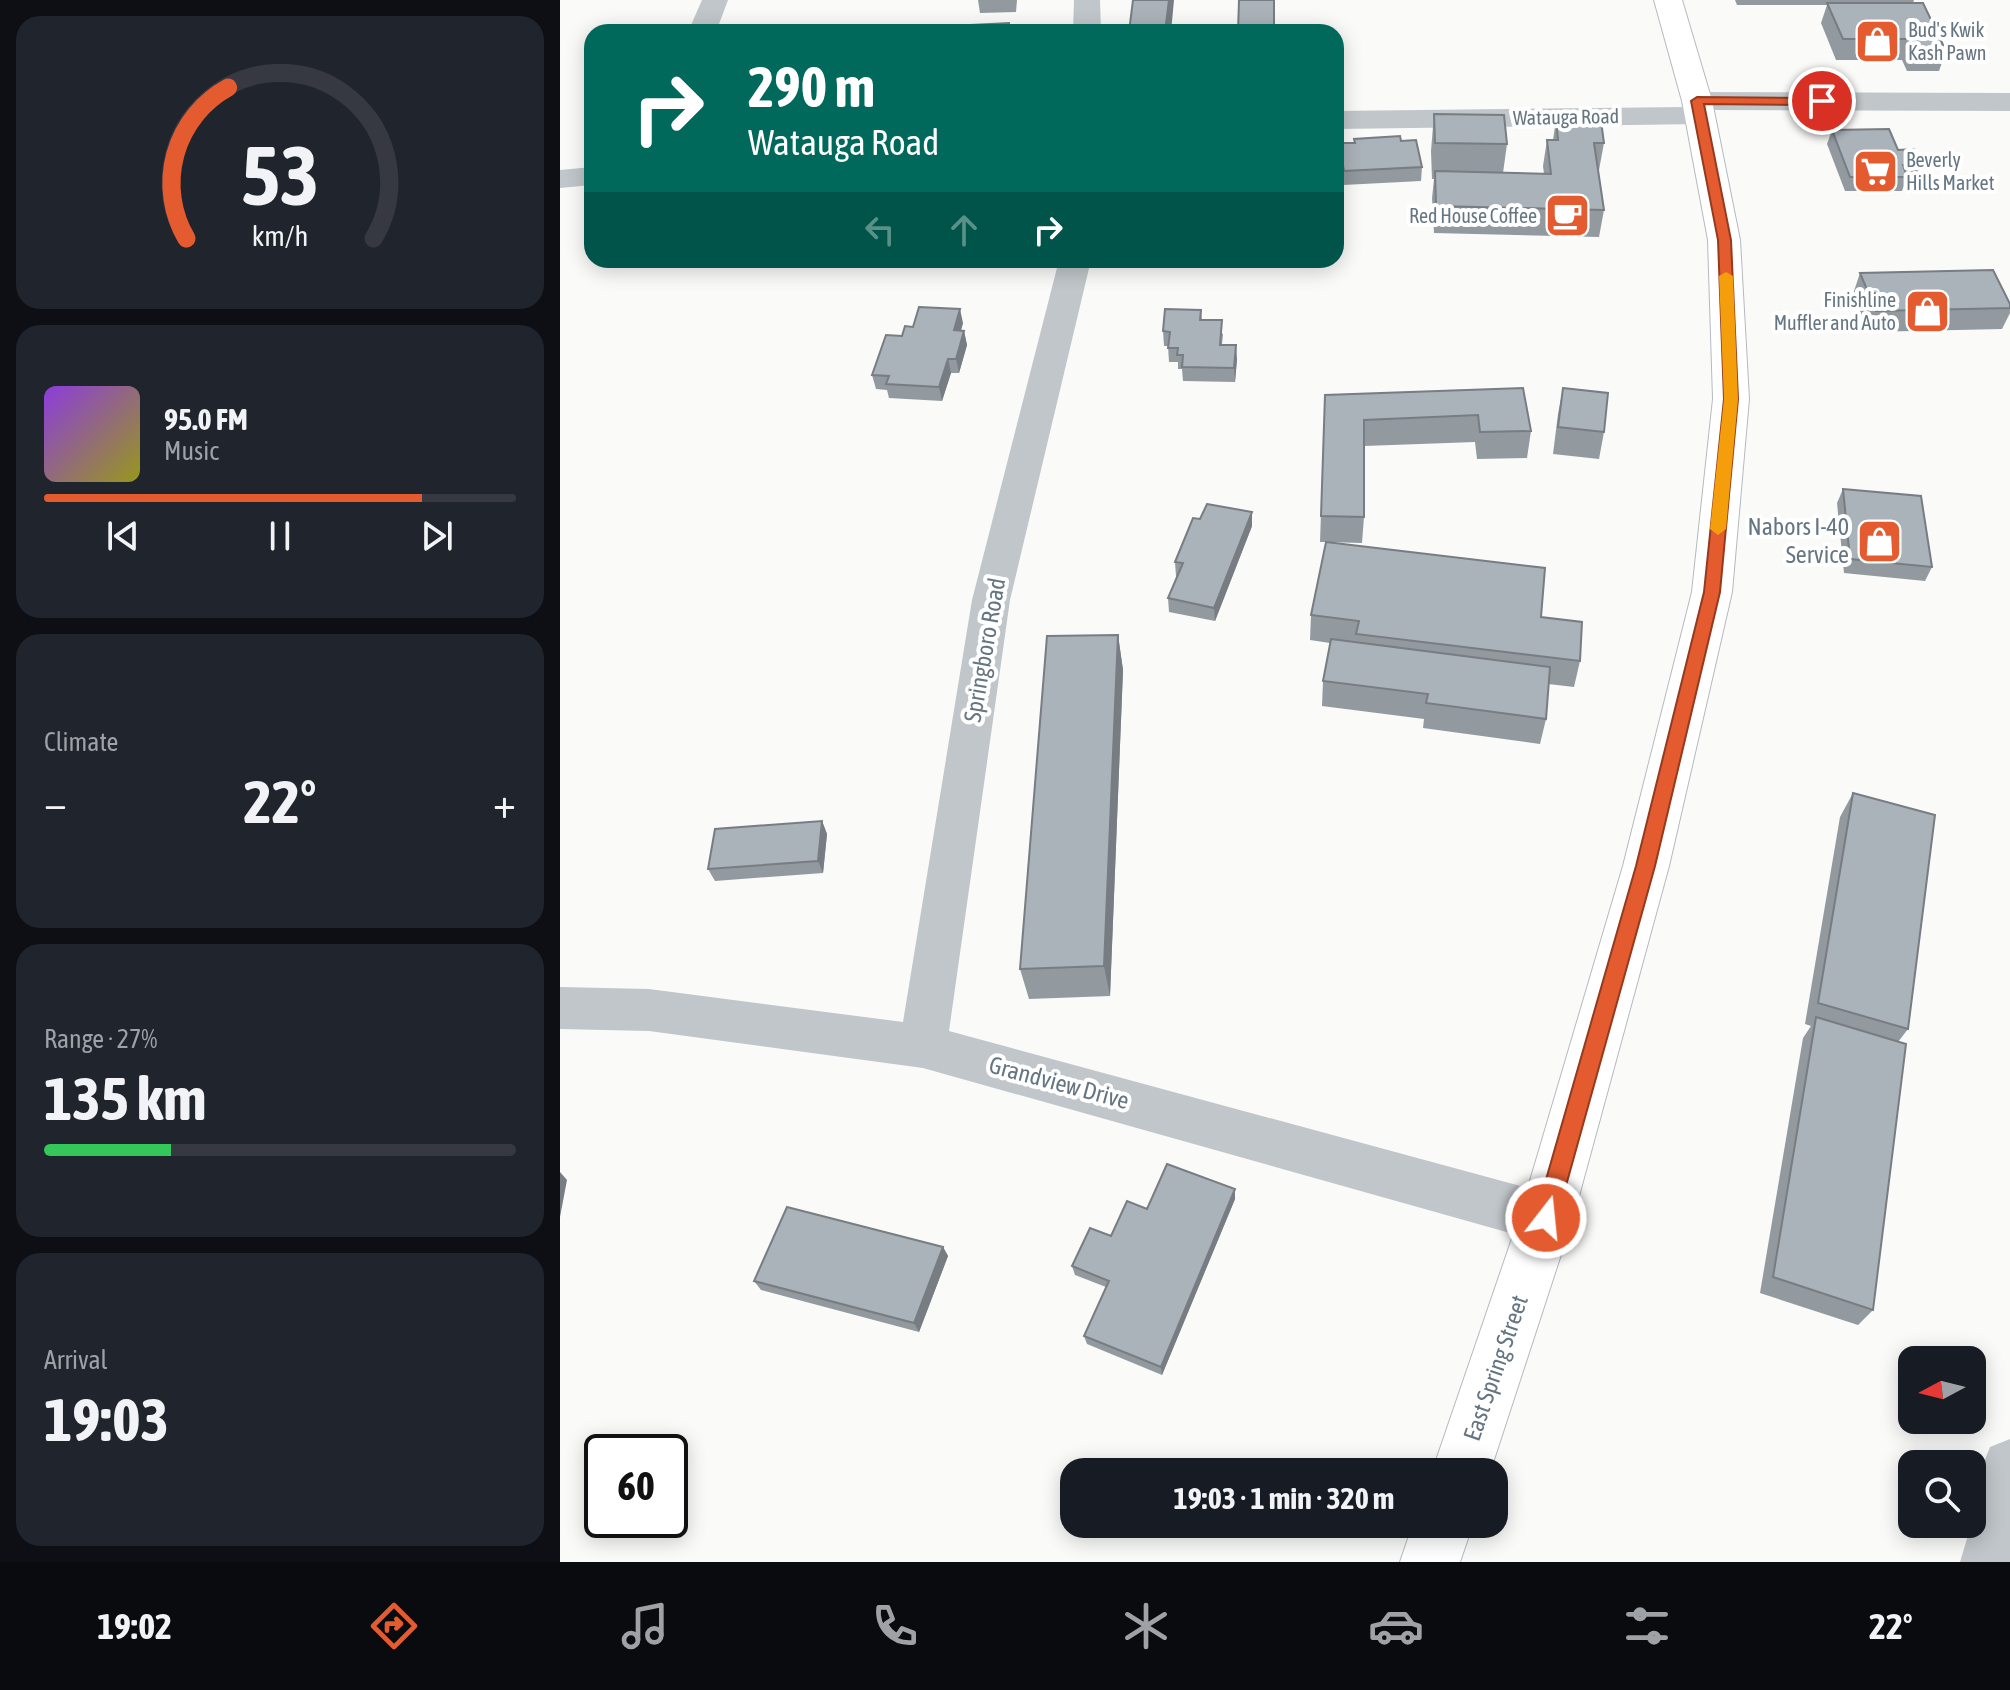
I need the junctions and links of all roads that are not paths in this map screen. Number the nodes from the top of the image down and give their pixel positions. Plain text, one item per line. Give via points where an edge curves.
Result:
1 (715, 0) edge
2 (1087, 0) edge
3 (1668, 0) edge
4 (705, 24) edge
5 (1087, 24) edge
6 (2010, 102) edge
7 (1699, 108) junction
8 (1344, 120) edge
9 (584, 177) edge
10 (560, 179) edge
11 (1073, 268) edge
12 (560, 1008) edge
13 (923, 1046) junction
14 (1546, 1218) junction
15 (1466, 1458) edge
16 (2010, 1467) edge
17 (1438, 1538) edge
18 (1430, 1562) edge
19 (1989, 1562) edge

1 - 4 street
2 - 5 street
3 - 7 main road, East Spring Street
6 - 7 street, Watauga Road
7 - 8 street, Watauga Road
7 - 14 main road, East Spring Street via 1724,240 1731,399 1712,592 1646,866
9 - 10 street
11 - 13 street, Springboro Road via 991,600
12 - 13 street, Grandview Drive via 649,1010
13 - 14 street, Grandview Drive
14 - 15 main road, East Spring Street
16 - 19 street
17 - 18 main road

